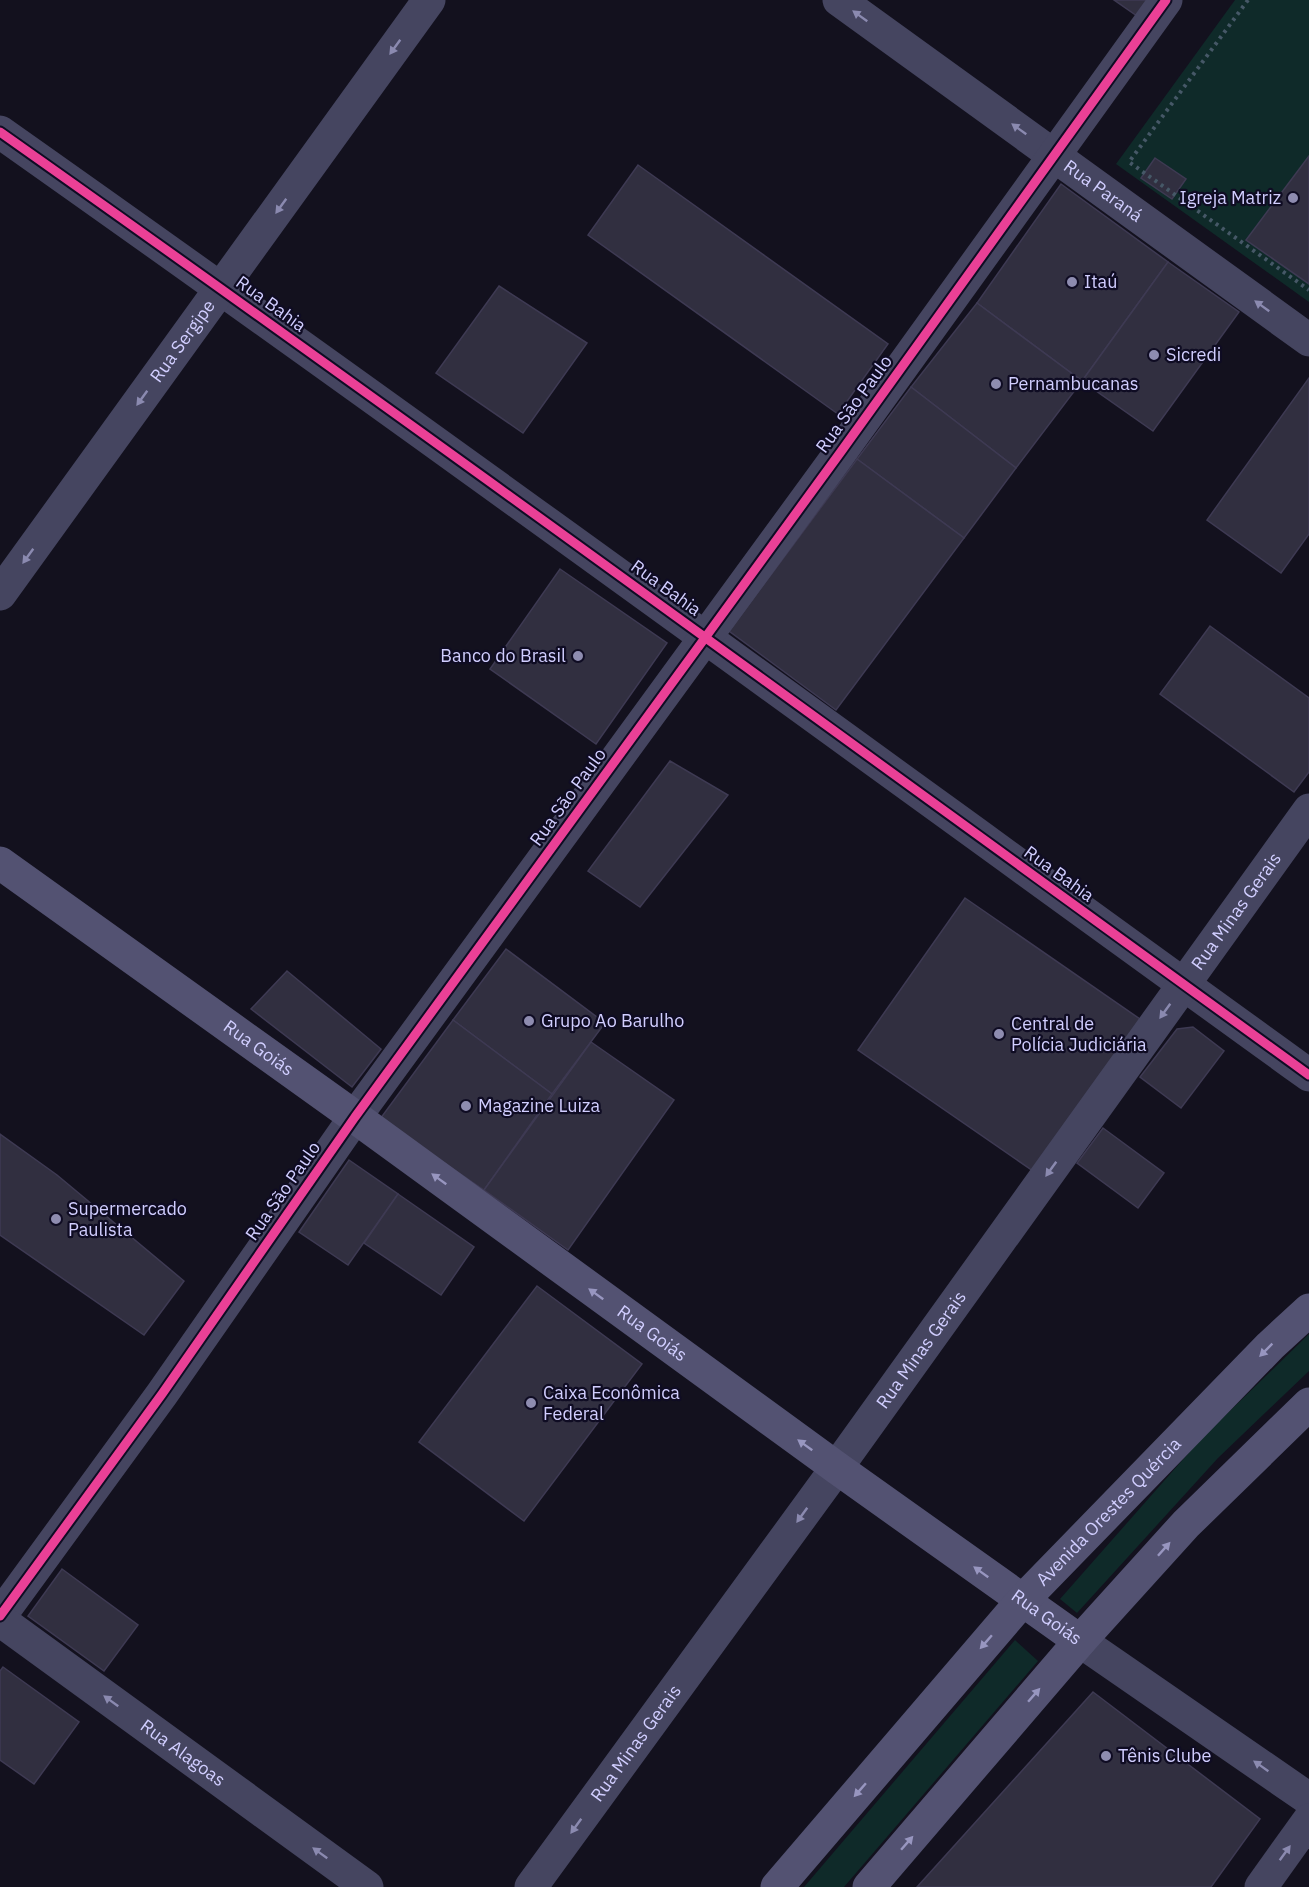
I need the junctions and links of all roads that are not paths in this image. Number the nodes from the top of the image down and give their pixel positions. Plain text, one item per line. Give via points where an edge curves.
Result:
1 (429, 0) edge
2 (839, 0) edge
3 (1166, 0) edge
4 (0, 132) edge
5 (1054, 154) junction
6 (221, 288) junction
7 (1309, 340) edge
8 (0, 594) edge
9 (704, 636) junction
10 (1309, 810) edge
11 (0, 862) edge
12 (1183, 985) junction
13 (1309, 1076) edge
14 (355, 1117) junction
15 (1309, 1310) edge
16 (1309, 1404) edge
17 (837, 1468) junction
18 (1022, 1601) junction
19 (0, 1618) edge
20 (1080, 1641) junction
21 (1309, 1799) edge
22 (1309, 1820) edge
23 (367, 1887) edge
24 (531, 1887) edge
25 (777, 1887) edge
26 (869, 1887) edge
27 (1261, 1887) edge

1 -> 6 street, Rua Sergipe
5 -> 2 street, Rua Paraná
3 - 5 street, Rua São Paulo
4 - 6 street, Rua Bahia
7 -> 5 street, Rua Paraná
5 - 9 street, Rua São Paulo
6 -> 8 street, Rua Sergipe
6 - 9 street, Rua Bahia
9 - 12 street, Rua Bahia
9 - 14 street, Rua São Paulo
10 - 12 street, Rua Minas Gerais
11 - 14 main road, Rua Goiás
12 - 13 street, Rua Bahia
12 -> 17 street, Rua Minas Gerais
17 -> 14 main road, Rua Goiás
14 - 19 street, Rua São Paulo
15 -> 18 main road, Avenida Orestes Quércia
20 -> 16 main road via 1185,1524
18 -> 17 main road, Rua Goiás
17 -> 24 street, Rua Minas Gerais
18 - 20 main road, Rua Goiás
18 -> 25 main road, Avenida Orestes Quércia
23 -> 19 street, Rua Alagoas
21 -> 20 street, Rua Goiás
26 -> 20 main road
27 -> 22 street

